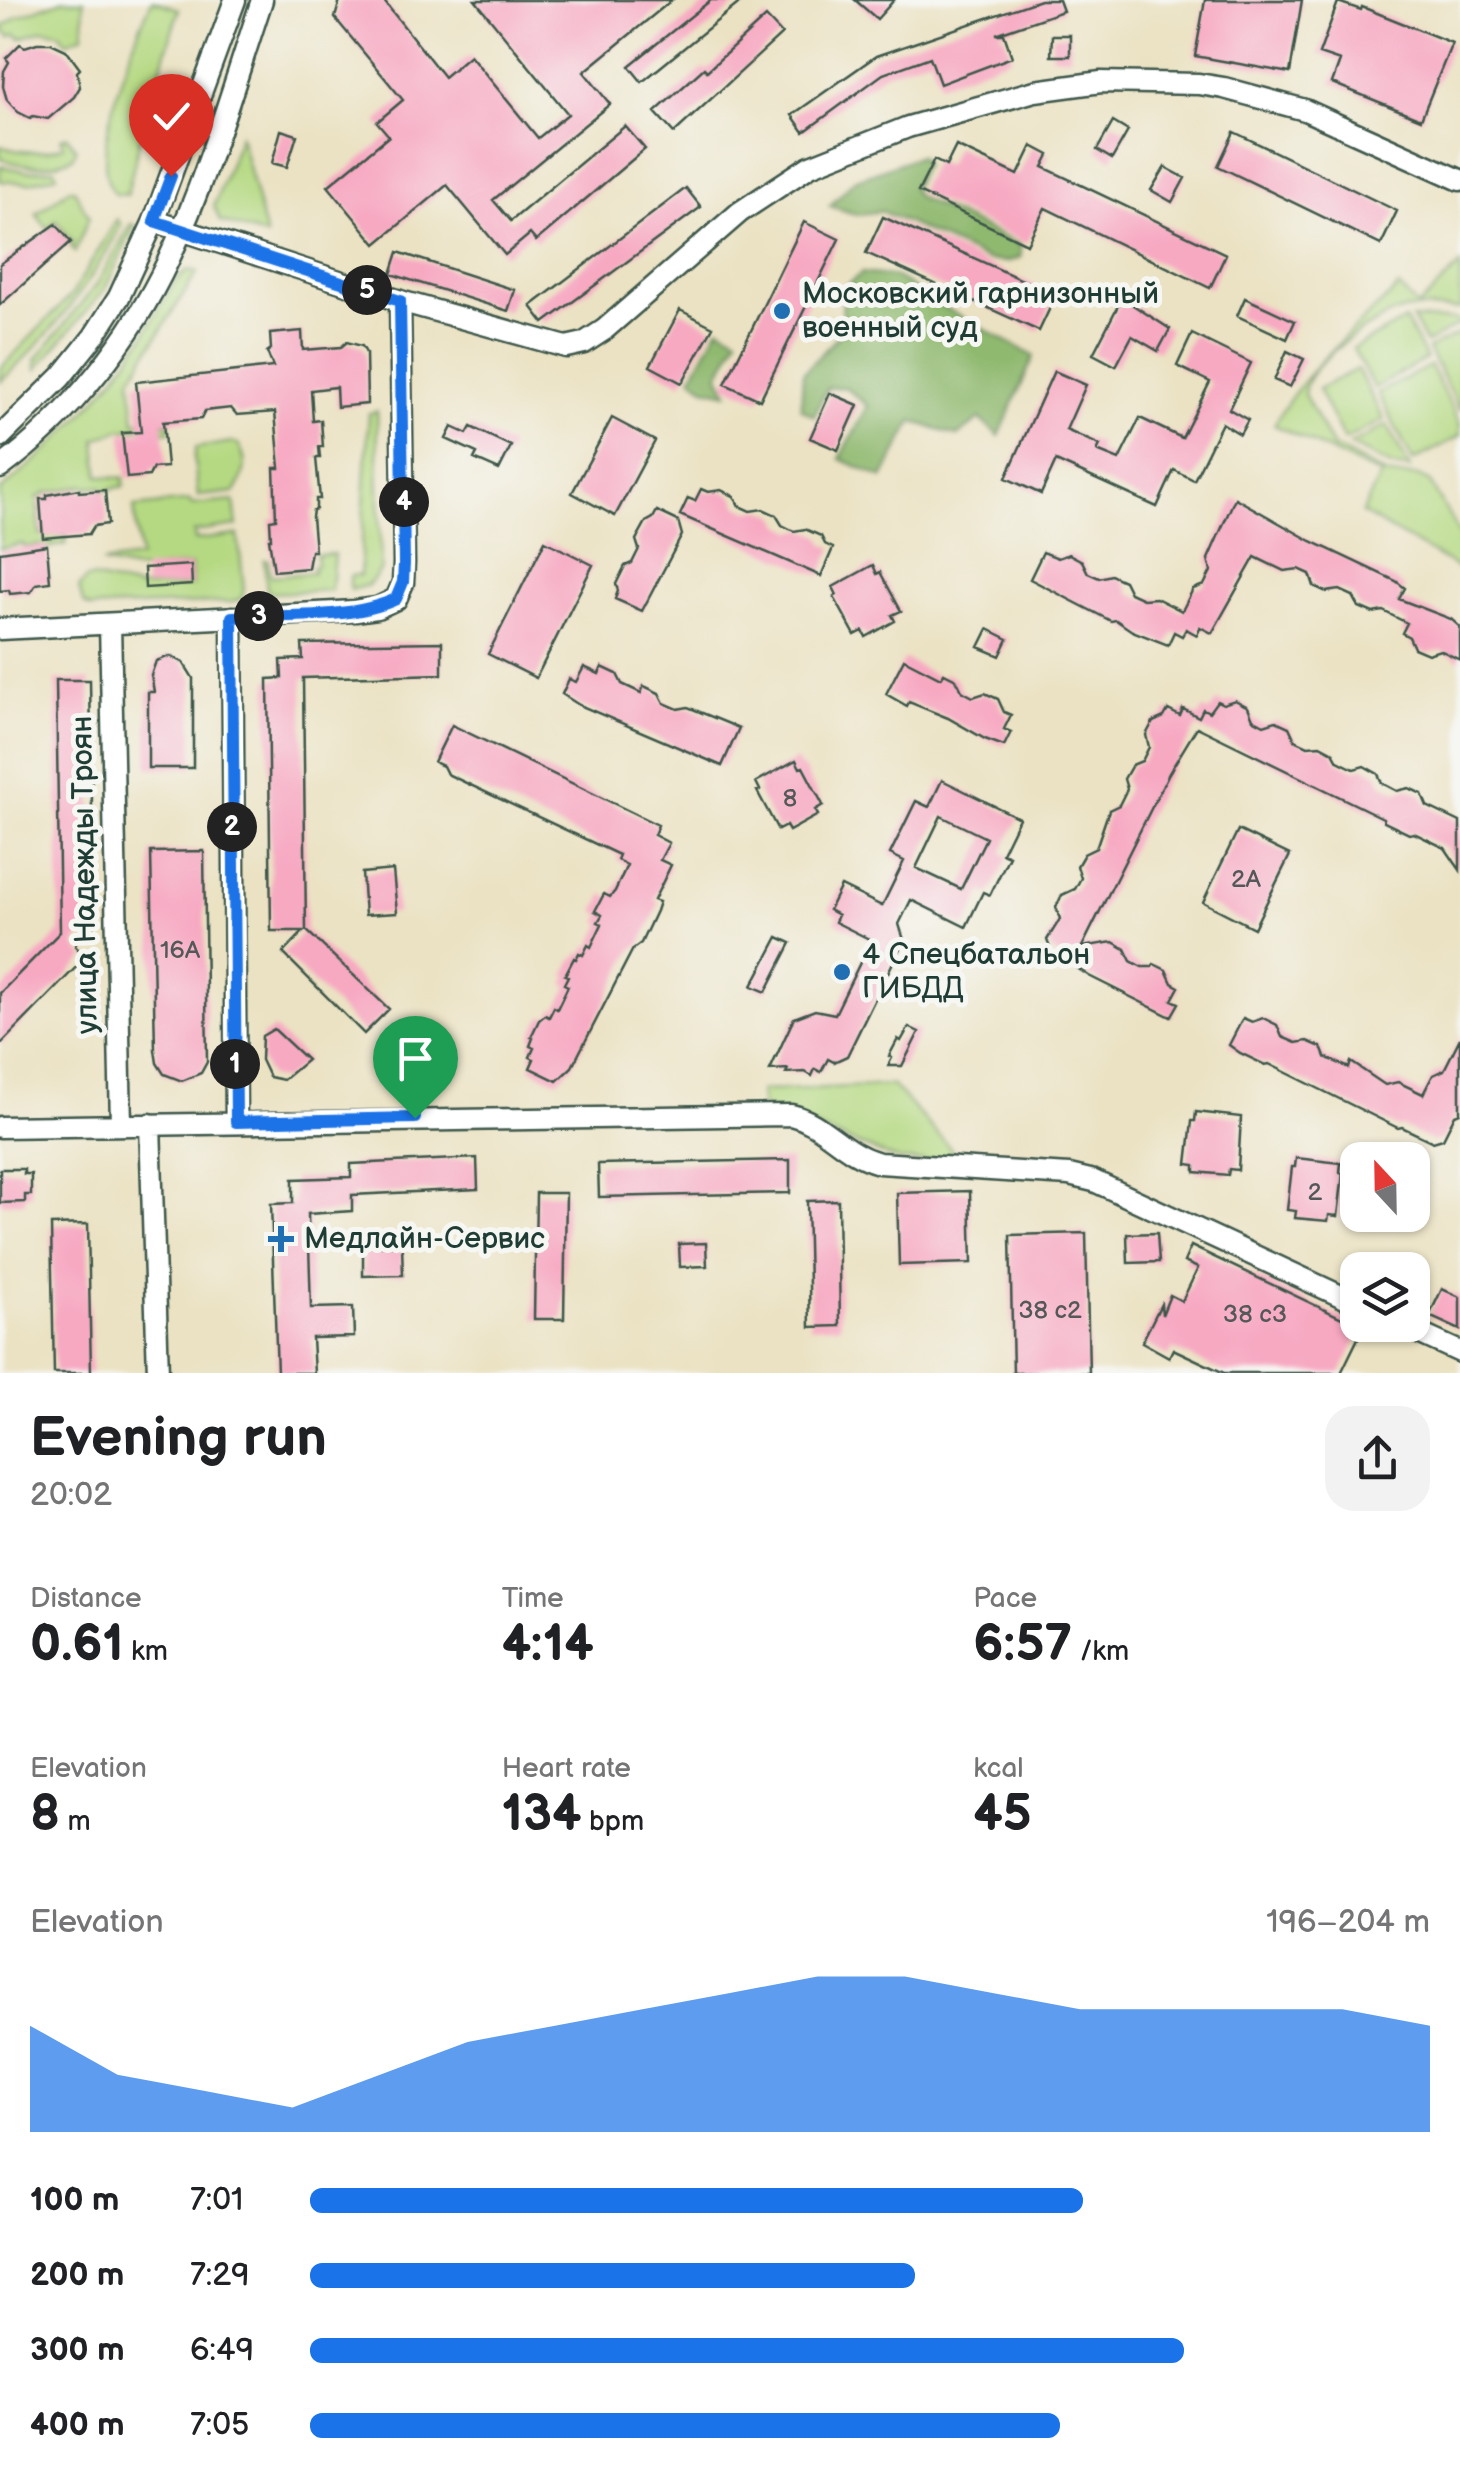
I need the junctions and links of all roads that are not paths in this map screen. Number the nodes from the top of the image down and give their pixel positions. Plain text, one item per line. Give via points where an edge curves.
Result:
1 (234, 0) edge
2 (262, 0) edge
3 (1460, 180) edge
4 (154, 221) junction
5 (180, 231) junction
6 (400, 301) junction
7 (28, 411) junction
8 (0, 427) edge
9 (0, 437) edge
10 (0, 468) edge
11 (232, 617) junction
12 (110, 624) junction
13 (0, 629) edge
14 (236, 1122) junction
15 (121, 1124) junction
16 (150, 1124) junction
17 (0, 1127) edge
18 (1340, 1296) edge
19 (1430, 1338) edge
20 (1460, 1352) edge
21 (158, 1373) edge

1 - 4 street
2 - 5 street
3 - 6 street via 1305,110 1199,84 1101,82 1035,90 810,166 740,212 584,343 546,344
4 - 5 street
4 - 7 street via 94,336
5 - 6 street
5 - 10 street via 153,290 110,354 71,402
6 - 11 street via 404,564 396,599 355,611
7 - 8 street
7 - 9 street
11 - 12 street
11 - 14 street
12 - 13 street
12 - 15 street, улица Надежды Троян
14 - 16 street
14 - 18 street via 791,1115 812,1122 852,1154 879,1163 1094,1181
15 - 16 street
15 - 17 street
16 - 21 street
19 - 20 street

